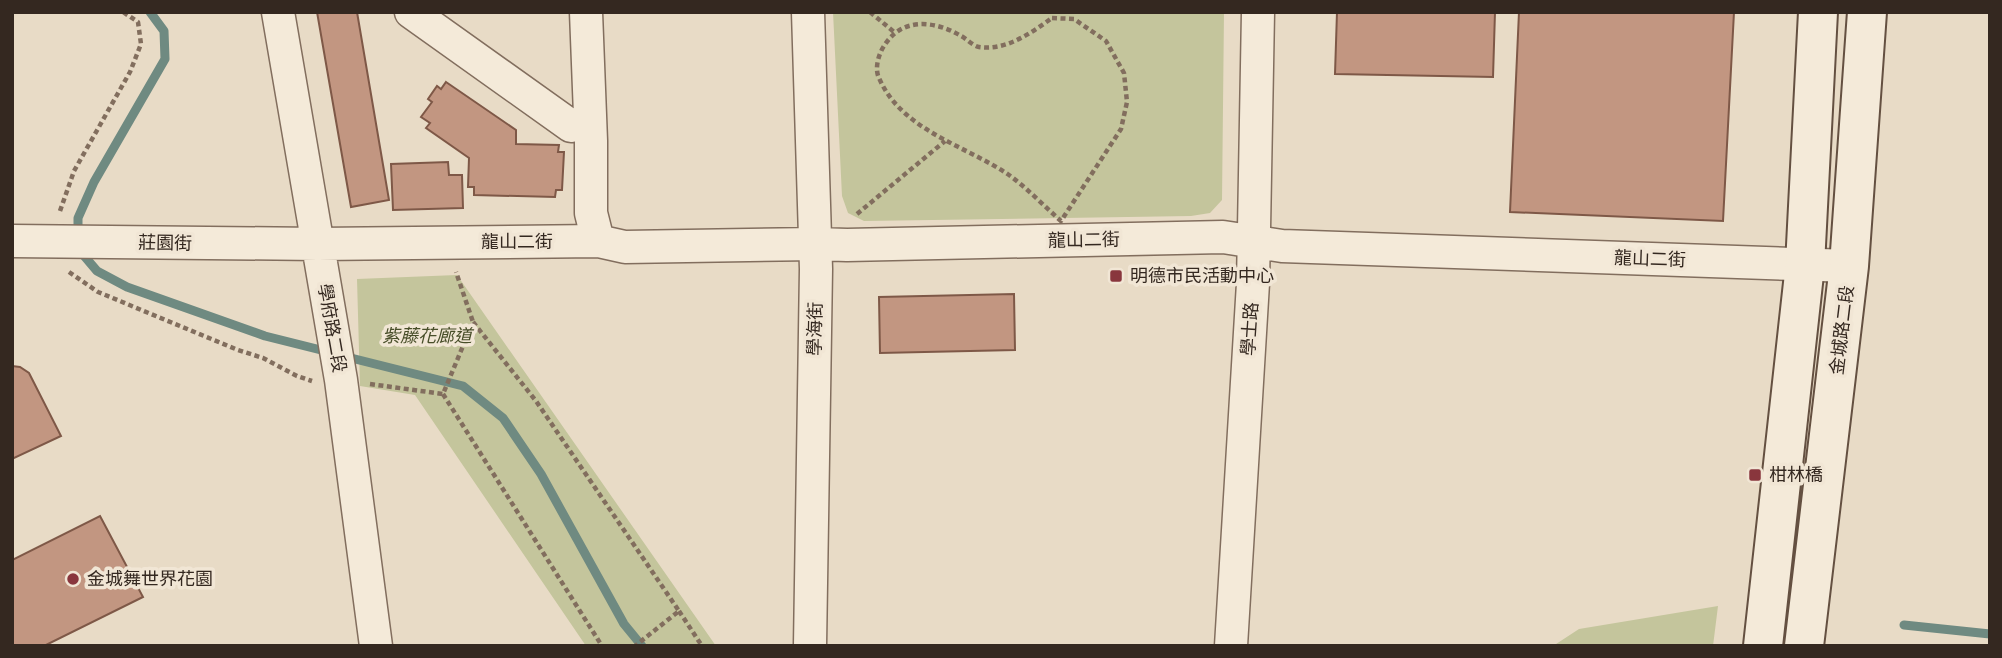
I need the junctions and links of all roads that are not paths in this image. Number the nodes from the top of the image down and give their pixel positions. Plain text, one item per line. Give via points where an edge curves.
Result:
1 (278, 12) edge
2 (411, 12) edge
3 (586, 12) edge
4 (808, 12) edge
5 (1258, 12) edge
6 (1818, 12) edge
7 (1867, 12) edge
8 (570, 126) dead end
9 (1253, 240) junction
10 (12, 241) edge
11 (598, 241) junction
12 (318, 244) junction
13 (816, 244) junction
14 (1805, 265) junction
15 (1849, 266) junction
16 (376, 646) edge
17 (810, 646) edge
18 (1231, 646) edge
19 (1763, 646) edge
20 (1804, 646) edge

1 - 12 street, 學府路二段
2 - 8 street
3 - 11 street via 591,213
4 - 13 street, 學海街
5 - 9 street, 學士路
6 - 14 main road
7 - 15 main road, 金城路二段
9 - 13 street, 龍山二街
9 - 14 street, 龍山二街 via 1282,246
9 - 18 street, 學士路
10 - 12 street, 莊園街
11 - 12 street, 龍山二街
11 - 13 street, 龍山二街 via 625,247
12 - 16 street, 學府路二段
13 - 17 street, 學海街
14 - 15 street, 龍山二街
14 - 19 main road
15 - 20 main road, 金城路二段

